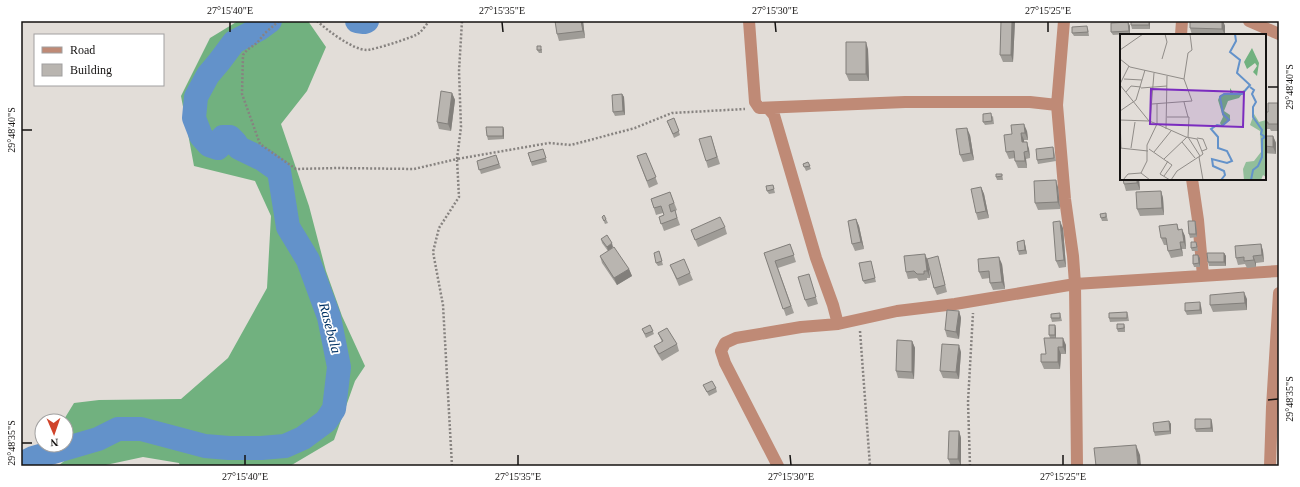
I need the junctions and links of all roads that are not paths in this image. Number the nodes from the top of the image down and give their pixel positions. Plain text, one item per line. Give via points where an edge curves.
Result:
1 (749, 21) edge
2 (1064, 21) edge
3 (1182, 21) edge
4 (1250, 21) edge
5 (1181, 34) edge
6 (1279, 34) edge
7 (1057, 105) junction
8 (764, 108) junction
9 (1192, 180) edge
10 (1279, 271) edge
11 (1203, 276) junction
12 (1075, 284) junction
13 (1279, 293) edge
14 (838, 324) junction
15 (778, 466) edge
16 (1077, 466) edge
17 (1270, 466) edge

1 - 8 street via 755,102
2 - 7 street
3 - 5 street
4 - 6 street
7 - 8 street via 1030,102 905,102
7 - 12 street
8 - 14 street via 774,115
9 - 11 street
10 - 11 street
11 - 12 street
12 - 14 street via 897,311
12 - 16 street
13 - 17 street
14 - 15 street via 801,327 736,338 725,343 721,351

